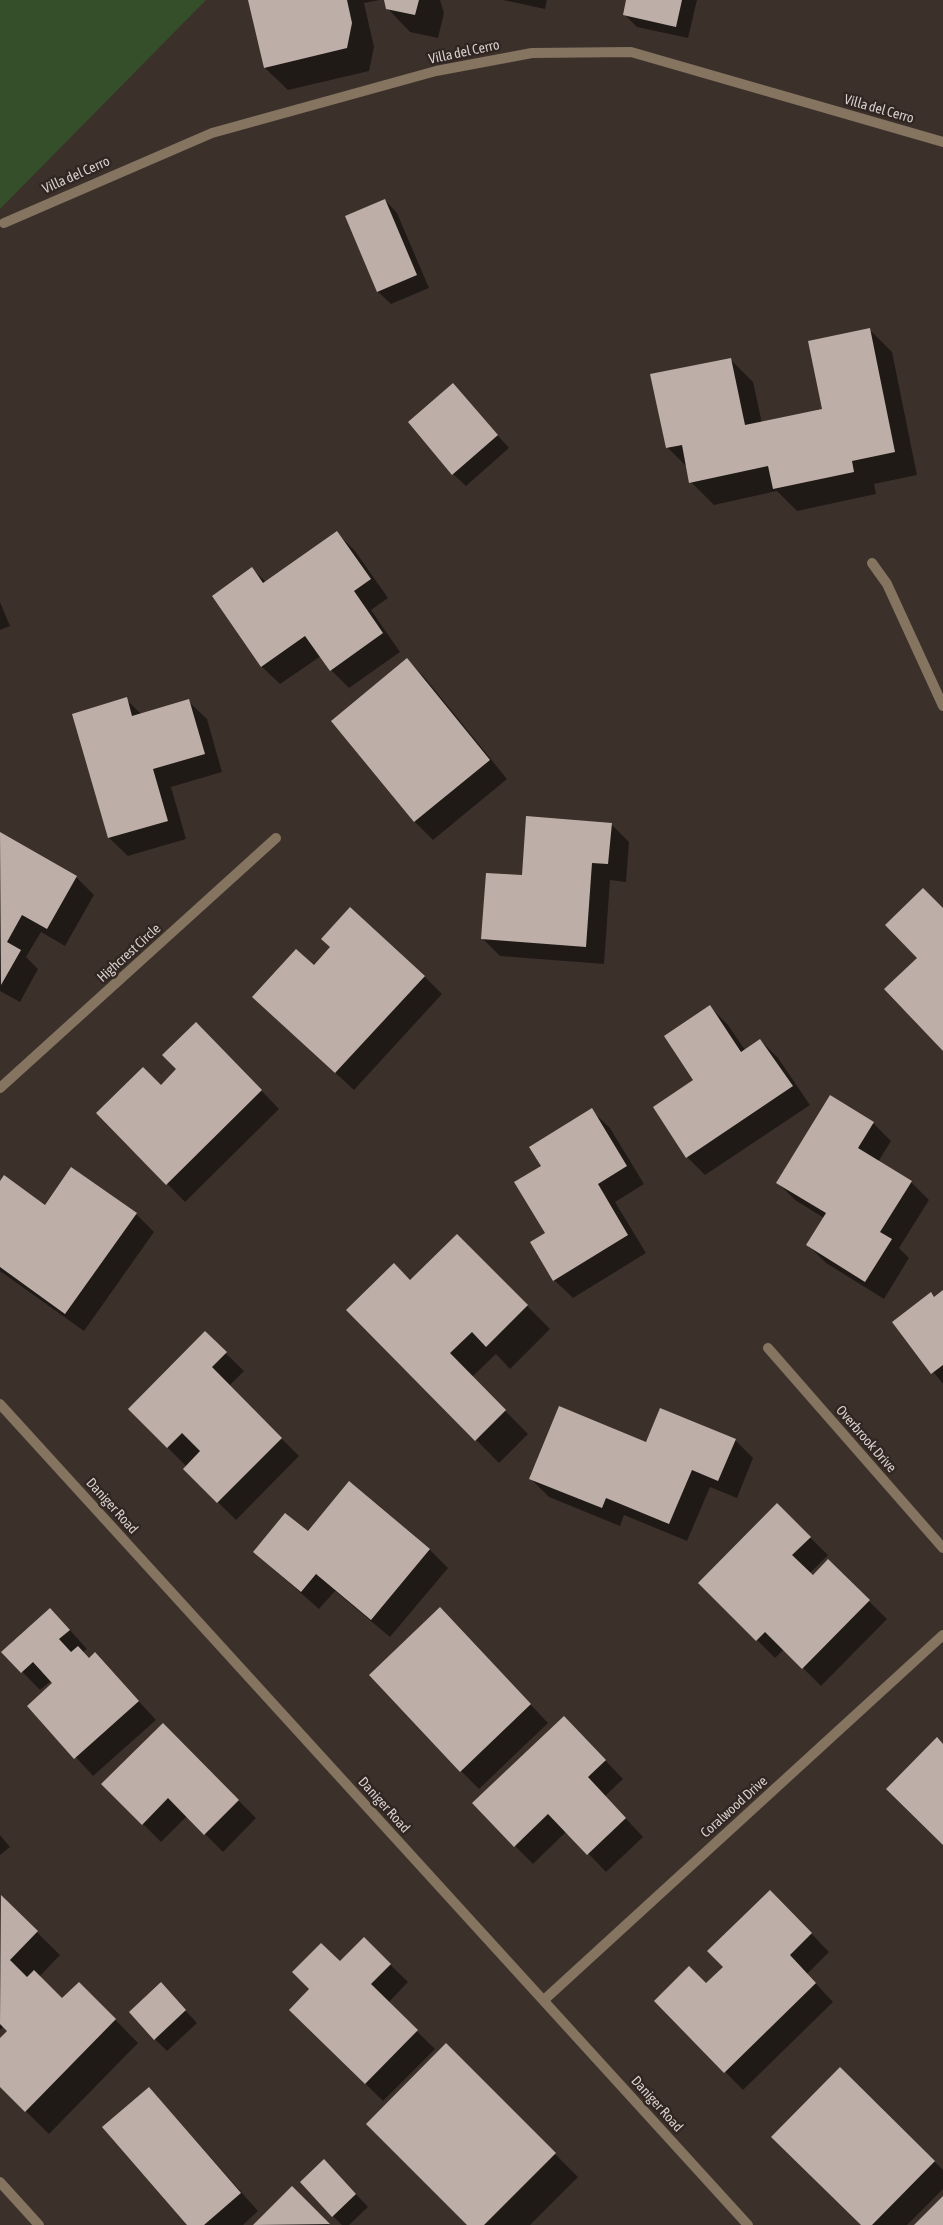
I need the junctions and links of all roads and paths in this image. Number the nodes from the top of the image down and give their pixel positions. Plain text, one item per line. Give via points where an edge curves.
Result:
1 (943, 142) edge
2 (4, 223) dead end
3 (872, 562) dead end
4 (943, 706) edge
5 (276, 838) dead end
6 (0, 1088) edge
7 (768, 1348) dead end
8 (0, 1404) edge
9 (943, 1548) edge
10 (943, 1635) edge
11 (544, 2000) junction
12 (0, 2182) edge
13 (39, 2225) edge
14 (748, 2225) edge

1 - 2 street, Villa del Cerro via 631,52 532,53 436,71 212,133
3 - 4 street via 887,584
5 - 6 street, Highcrest Circle
7 - 9 street, Overbrook Drive
8 - 11 street, Daniger Road
10 - 11 street, Coralwood Drive
11 - 14 street, Daniger Road
12 - 13 street

